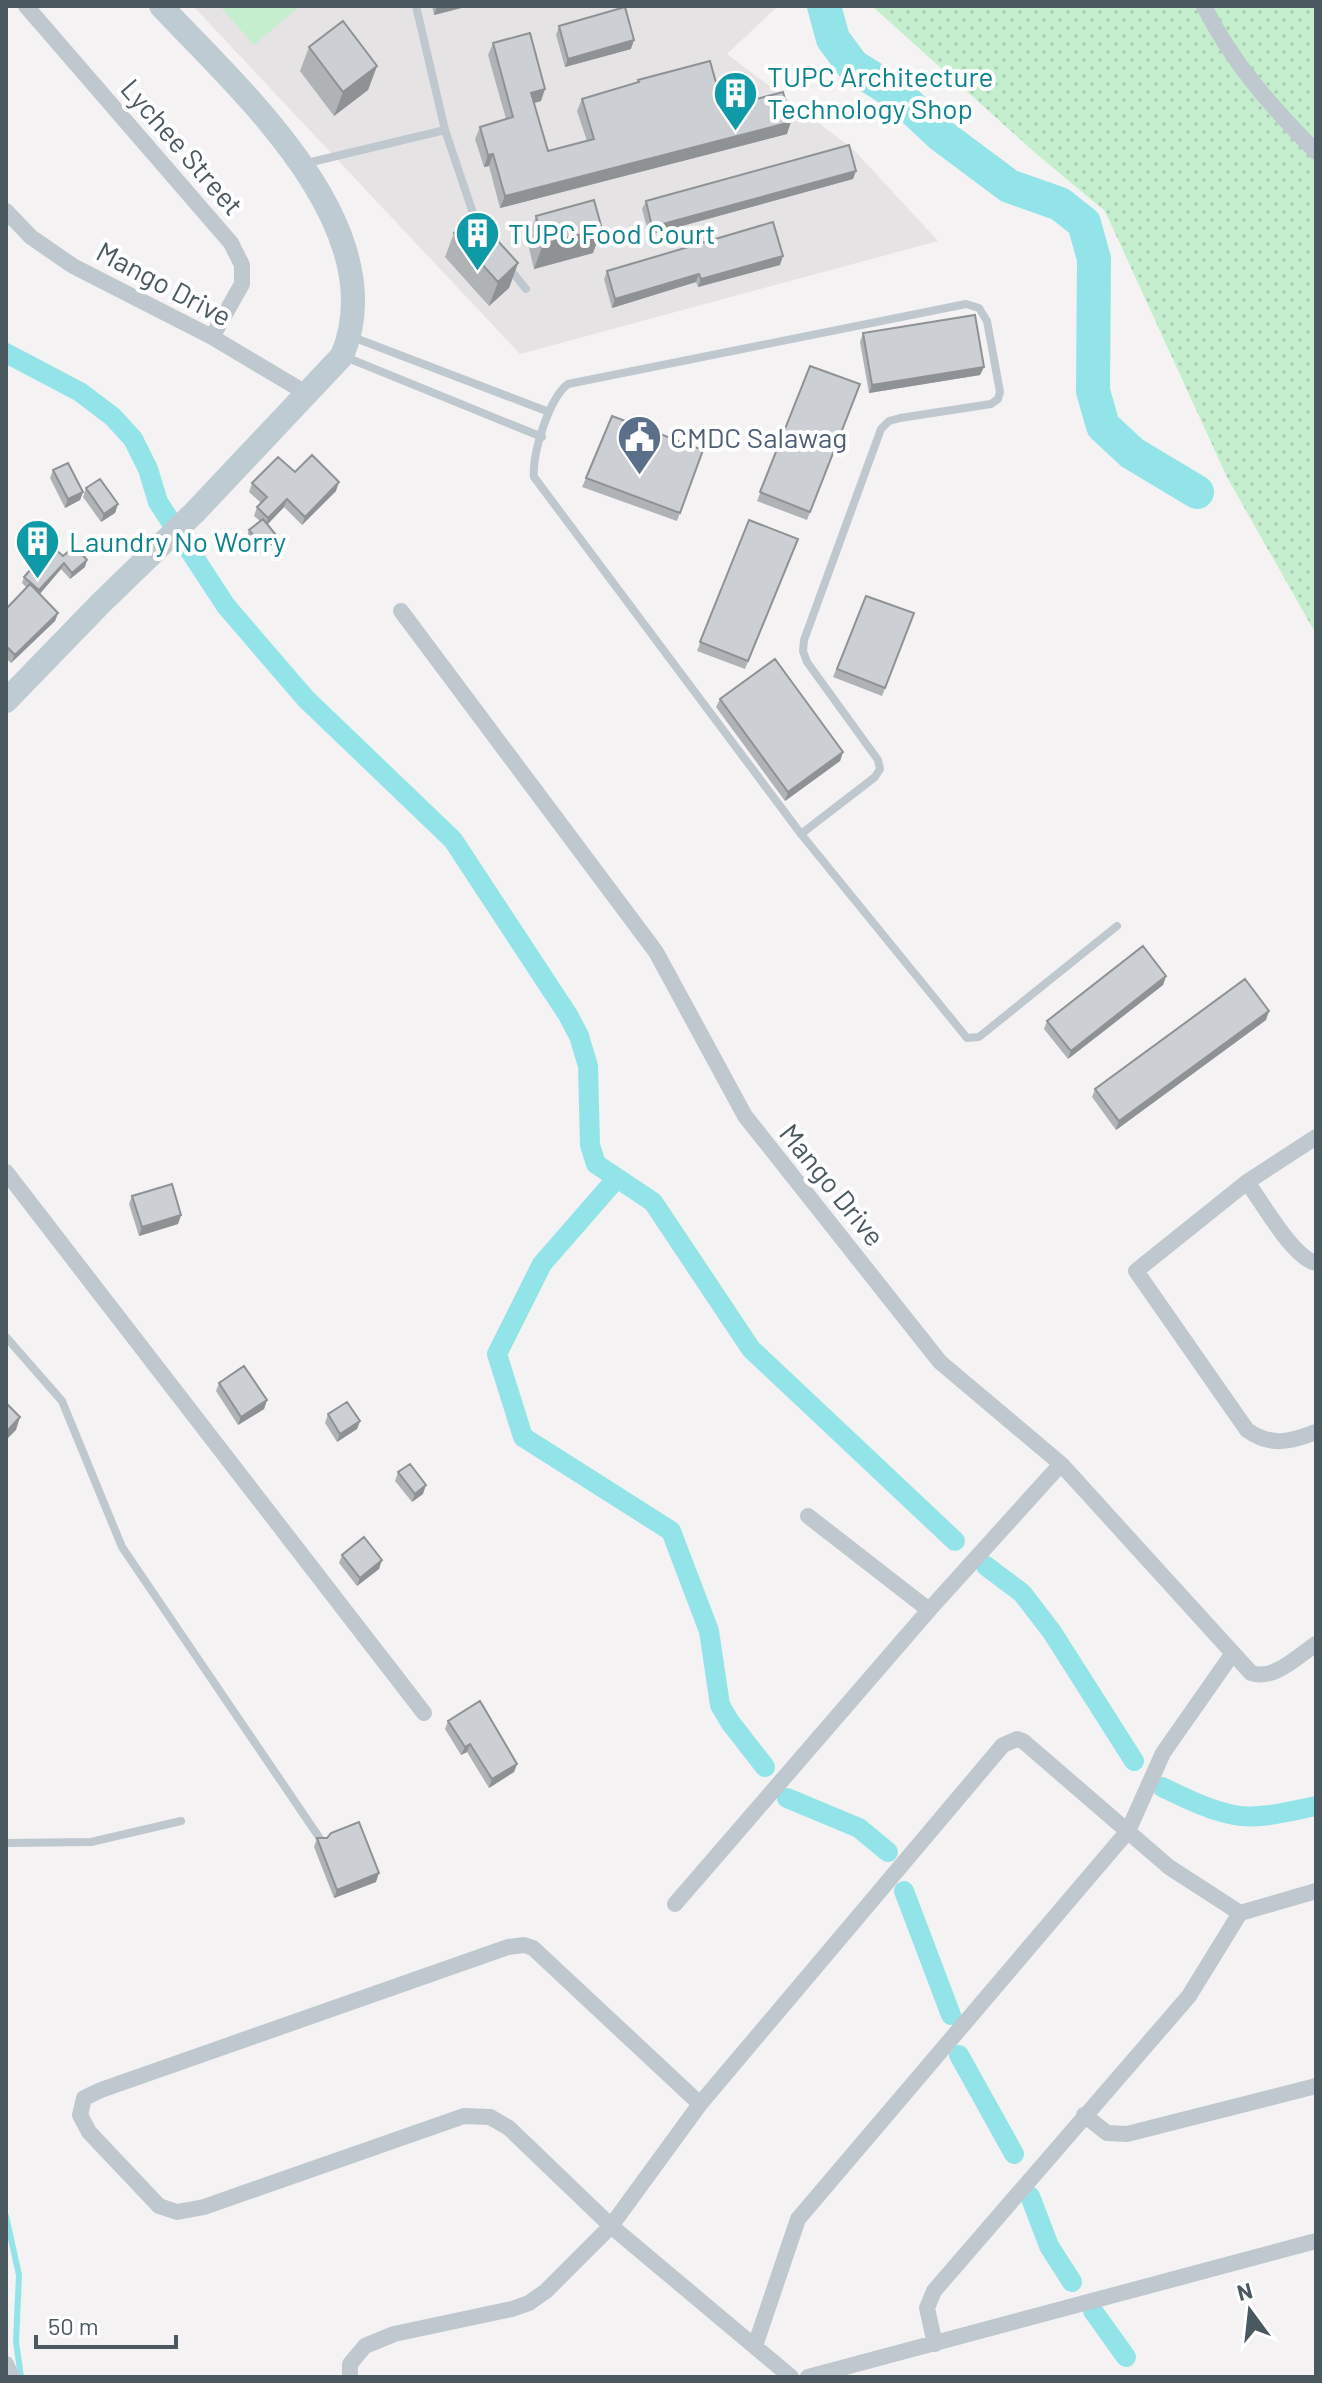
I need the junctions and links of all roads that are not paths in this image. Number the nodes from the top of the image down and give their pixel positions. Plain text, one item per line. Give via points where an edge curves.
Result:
1 (26, 6) edge
2 (161, 6) edge
3 (416, 6) edge
4 (1204, 6) edge
5 (445, 130) junction
6 (1316, 152) edge
7 (302, 164) junction
8 (6, 211) edge
9 (478, 228) edge
10 (507, 265) edge
11 (526, 289) dead end
12 (212, 337) junction
13 (346, 346) junction
14 (306, 393) junction
15 (549, 412) junction
16 (542, 437) junction
17 (401, 611) dead end
18 (6, 701) edge
19 (801, 834) junction
20 (1117, 926) dead end
21 (1316, 1137) edge
22 (6, 1172) edge
23 (1247, 1182) junction
24 (1316, 1263) edge
25 (6, 1337) edge
26 (1316, 1432) edge
27 (1061, 1464) junction
28 (808, 1516) dead end
29 (929, 1610) junction
30 (1316, 1644) edge
31 (1233, 1653) junction
32 (424, 1713) dead end
33 (181, 1821) dead end
34 (1128, 1831) junction
35 (321, 1840) edge
36 (6, 1843) edge
37 (1316, 1891) edge
38 (675, 1904) dead end
39 (1240, 1913) junction
40 (1316, 2086) edge
41 (700, 2104) junction
42 (1084, 2115) junction
43 (611, 2226) junction
44 (1316, 2241) edge
45 (935, 2344) junction
46 (755, 2346) junction
47 (6, 2364) edge
48 (12, 2377) edge
49 (350, 2377) edge
50 (791, 2377) edge
51 (808, 2377) edge

1 - 12 street, Lychee Street via 231,243 242,265 242,284
2 - 7 main road via 277,129
3 - 5 lane
4 - 6 street via 1242,71
5 - 7 lane
5 - 9 lane
7 - 13 main road via 332,217 353,277
8 - 12 street, Mango Drive via 31,237 73,266
10 - 11 lane
12 - 14 street, Mango Drive
13 - 14 main road
13 - 15 lane
13 - 16 lane
14 - 18 main road
15 - 16 lane
15 - 19 lane via 560,390 578,381 966,304 979,308 987,321 998,399 900,418 881,429 804,640 807,662 880,769
16 - 19 lane via 533,465 539,487
17 - 27 street, Mango Drive via 656,952 745,1116 940,1362
19 - 20 lane via 967,1038 979,1037
21 - 23 street
22 - 32 street
23 - 24 street via 1298,1252
23 - 26 street via 1136,1271 1247,1430 1276,1443
25 - 35 lane via 62,1401 122,1547
27 - 29 street
27 - 31 street, Mango Drive
28 - 29 street
29 - 38 street
30 - 31 street, Mango Drive via 1260,1676
31 - 34 street via 1163,1753
33 - 36 lane via 91,1842
34 - 39 street via 1169,1867
34 - 41 street via 1023,1741 1003,1745
34 - 46 street via 798,2219
37 - 39 street
39 - 42 street via 1189,1996
40 - 42 street via 1127,2134 1107,2133
41 - 43 street
41 - 43 street via 524,1945 101,2090 84,2098 80,2115 89,2132 159,2206 177,2212 464,2116 490,2117 509,2128
42 - 45 street via 934,2291 927,2308
43 - 46 street
43 - 49 street via 529,2303 394,2334 365,2346 350,2364
44 - 45 street
45 - 51 street
46 - 50 street
47 - 48 street

